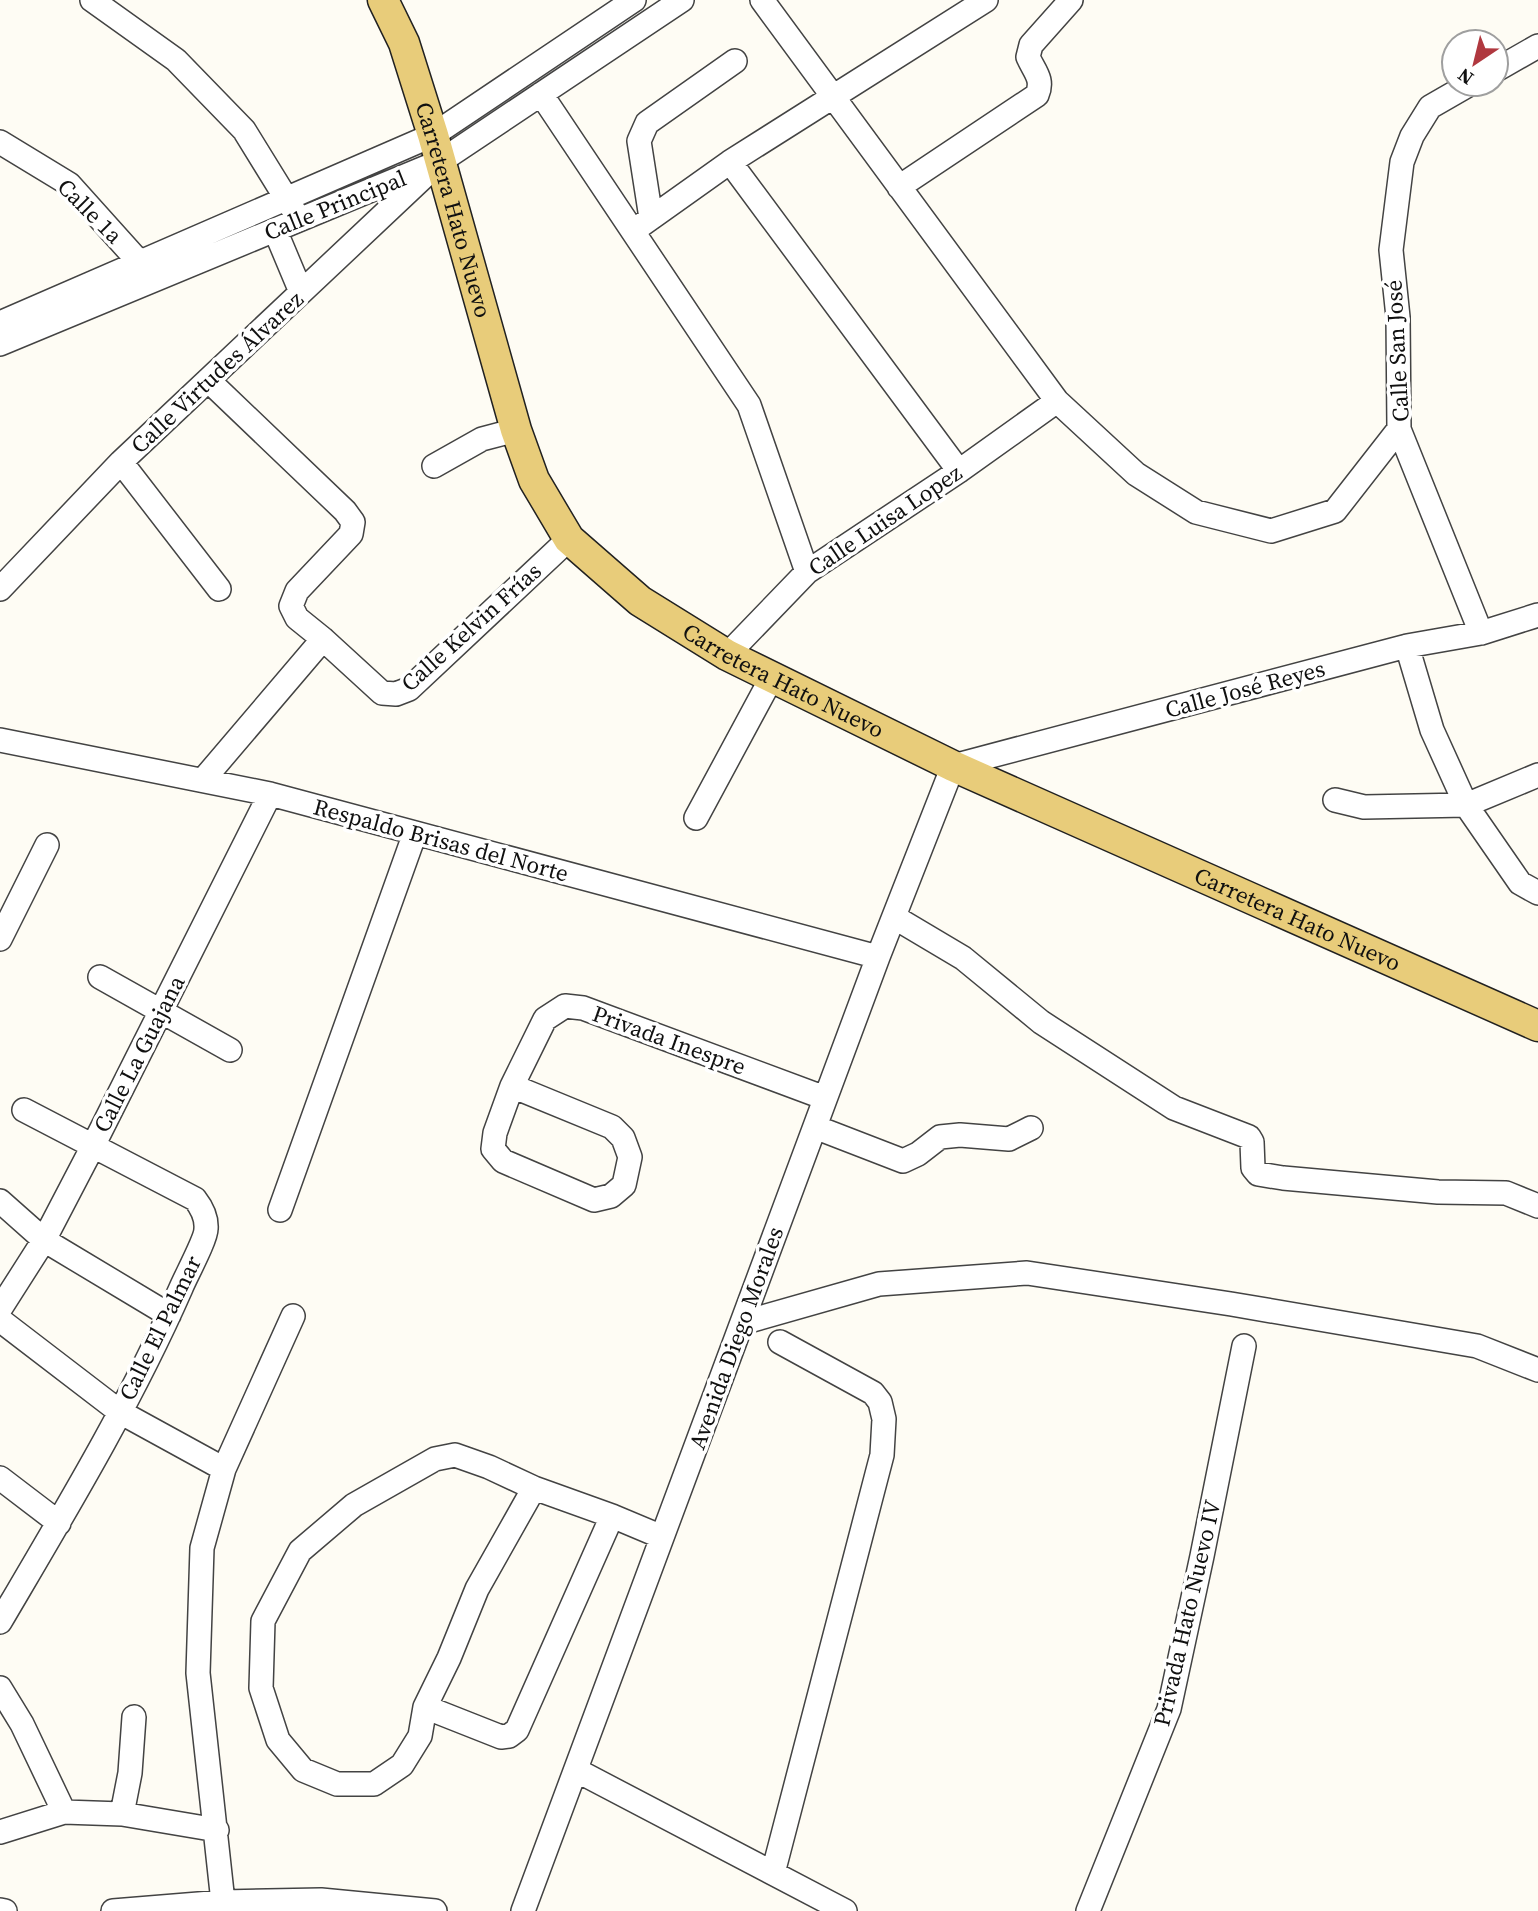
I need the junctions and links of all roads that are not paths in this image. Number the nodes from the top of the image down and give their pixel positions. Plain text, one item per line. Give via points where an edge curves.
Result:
1 (92, 0) edge
2 (383, 0) edge
3 (634, 0) edge
4 (682, 0) edge
5 (762, 0) edge
6 (986, 0) edge
7 (1071, 0) edge
8 (1538, 46) edge
9 (735, 61) dead end
10 (1510, 61) edge
11 (541, 94) junction
12 (833, 97) junction
13 (1446, 98) edge
14 (0, 142) edge
15 (437, 148) junction
16 (730, 162) junction
17 (899, 187) junction
18 (286, 198) junction
19 (300, 220) junction
20 (642, 225) junction
21 (275, 230) junction
22 (140, 263) junction
23 (301, 292) junction
24 (0, 323) edge
25 (0, 344) edge
26 (208, 380) junction
27 (1057, 401) junction
28 (1399, 429) junction
29 (516, 430) junction
30 (121, 462) junction
31 (434, 466) dead end
32 (959, 471) junction
33 (569, 540) junction
34 (807, 572) junction
35 (0, 589) edge
36 (219, 589) dead end
37 (1538, 615) edge
38 (1481, 634) junction
39 (323, 639) junction
40 (1407, 646) junction
41 (727, 655) junction
42 (772, 677) junction
43 (0, 740) edge
44 (953, 766) junction
45 (1538, 775) edge
46 (203, 780) junction
47 (270, 794) junction
48 (1335, 800) dead end
49 (1466, 805) junction
50 (696, 818) dead end
51 (415, 833) junction
52 (47, 845) dead end
53 (1538, 893) edge
54 (6, 911) edge
55 (894, 917) junction
56 (0, 939) edge
57 (878, 957) junction
58 (100, 977) dead end
59 (161, 1011) junction
60 (1538, 1026) edge
61 (230, 1051) dead end
62 (512, 1086) junction
63 (825, 1098) junction
64 (24, 1110) dead end
65 (815, 1127) junction
66 (1031, 1128) dead end
67 (93, 1146) junction
68 (0, 1201) edge
69 (1538, 1206) edge
70 (280, 1210) dead end
71 (44, 1240) junction
72 (0, 1309) edge
73 (169, 1315) junction
74 (293, 1316) dead end
75 (0, 1320) edge
76 (742, 1323) junction
77 (780, 1342) dead end
78 (1244, 1346) dead end
79 (1538, 1370) edge
80 (120, 1412) junction
81 (224, 1469) junction
82 (0, 1478) edge
83 (534, 1488) junction
84 (612, 1516) junction
85 (59, 1523) junction
86 (662, 1537) junction
87 (0, 1622) edge
88 (0, 1688) edge
89 (425, 1707) junction
90 (134, 1717) dead end
91 (576, 1770) junction
92 (64, 1812) junction
93 (122, 1814) junction
94 (216, 1830) junction
95 (0, 1832) edge
96 (773, 1873) junction
97 (223, 1902) junction
98 (818, 1902) edge
99 (0, 1910) edge
100 (5, 1911) edge
101 (113, 1911) edge
102 (436, 1911) edge
103 (523, 1911) edge
104 (845, 1911) edge
105 (1088, 1911) edge

1 - 18 street via 176,60 244,130
2 - 15 main road, Carretera Hato Nuevo via 404,43
3 - 15 street, Calle Principal
4 - 11 street, Calle Principal
5 - 12 street
6 - 12 street
7 - 17 street via 1031,45 1028,57 1041,86 1037,95
8 - 10 street
9 - 20 street via 648,123 639,141
11 - 15 street, Calle Principal
11 - 20 street
12 - 16 street
12 - 17 street
13 - 28 street, Calle San José via 1430,107 1402,162 1391,250 1398,317
14 - 22 street, Calle 1a via 69,184
15 - 18 street, Calle Principal
15 - 19 street, Calle Principal
15 - 23 street, Calle Virtudes Álvarez
15 - 29 main road, Carretera Hato Nuevo
16 - 20 street
16 - 32 street
17 - 27 street
18 - 19 street
18 - 22 street, Calle Principal
19 - 21 street, Calle Principal
20 - 34 street via 749,405
21 - 23 street
21 - 25 street, Calle Principal
22 - 24 street, Calle Principal
23 - 26 street, Calle Virtudes Álvarez
26 - 30 street, Calle Virtudes Álvarez
26 - 39 street, Calle Kelvin Frías via 353,522 351,534 297,591 291,606 297,618
27 - 28 street via 1136,474 1196,512 1271,531 1335,511
27 - 32 street, Calle Luisa Lopez
28 - 38 street, Calle San José
29 - 31 street via 482,439
29 - 33 main road, Carretera Hato Nuevo via 534,480
30 - 35 street, Calle Virtudes Álvarez
30 - 36 street
32 - 34 street, Calle Luisa Lopez
33 - 39 street, Calle Kelvin Frías via 409,689 382,693
33 - 41 main road, Carretera Hato Nuevo via 640,601
34 - 41 street, Calle Luisa Lopez
37 - 38 street, Calle José Reyes
38 - 40 street, Calle José Reyes
39 - 46 street
40 - 44 street, Calle José Reyes
40 - 49 street via 1433,730
41 - 42 main road, Carretera Hato Nuevo
42 - 44 main road, Carretera Hato Nuevo
42 - 50 street
43 - 46 street, Respaldo Brisas del Norte
44 - 55 street, Avenida Diego Morales
44 - 60 main road, Carretera Hato Nuevo
45 - 49 street
46 - 47 street, Respaldo Brisas del Norte
47 - 51 street, Respaldo Brisas del Norte
47 - 59 street, Calle La Guajana
48 - 49 street via 1364,807
49 - 53 street via 1520,883
51 - 57 street, Respaldo Brisas del Norte
51 - 70 street
52 - 54 street
54 - 56 street
55 - 57 street, Avenida Diego Morales
55 - 69 street via 964,958 1041,1022 1174,1108 1249,1137 1258,1174 1438,1192 1506,1193
57 - 63 street, Avenida Diego Morales
58 - 59 street
59 - 61 street
59 - 67 street, Calle La Guajana
62 - 62 street, Privada Inespre via 493,1149 503,1161 594,1200 611,1196 624,1185 631,1157 612,1127
62 - 63 street, Privada Inespre via 545,1019 565,1006 583,1008
63 - 65 street, Avenida Diego Morales
64 - 67 street, Calle El Palmar
65 - 66 street via 903,1161 940,1137 1009,1139
65 - 76 street, Avenida Diego Morales
67 - 71 street, Calle La Guajana
67 - 73 street, Calle El Palmar via 195,1199 204,1211 206,1230
68 - 71 street
71 - 72 street, Calle La Guajana
71 - 73 street
73 - 80 street, Calle El Palmar
74 - 81 street
75 - 80 street
76 - 79 street via 879,1284 1027,1273 1477,1346
76 - 86 street, Avenida Diego Morales
77 - 96 street via 873,1393 884,1419 882,1455
78 - 105 street, Privada Hato Nuevo IV via 1170,1709
80 - 81 street
80 - 85 street, Calle El Palmar
81 - 94 street via 202,1548 198,1673
82 - 85 street
83 - 84 street
83 - 89 street via 477,1589
83 - 89 street via 455,1455 435,1460 354,1505 300,1551 262,1621 261,1688 278,1740 303,1770 337,1784 374,1784 402,1765 420,1736
84 - 86 street
84 - 89 street via 517,1730 501,1737
85 - 87 street, Calle El Palmar
86 - 91 street, Avenida Diego Morales
88 - 92 street
90 - 93 street
91 - 96 street
91 - 103 street, Avenida Diego Morales
92 - 93 street
92 - 95 street
93 - 94 street
94 - 97 street
96 - 98 street
97 - 101 street
97 - 102 street via 321,1900
98 - 104 street
99 - 100 street

